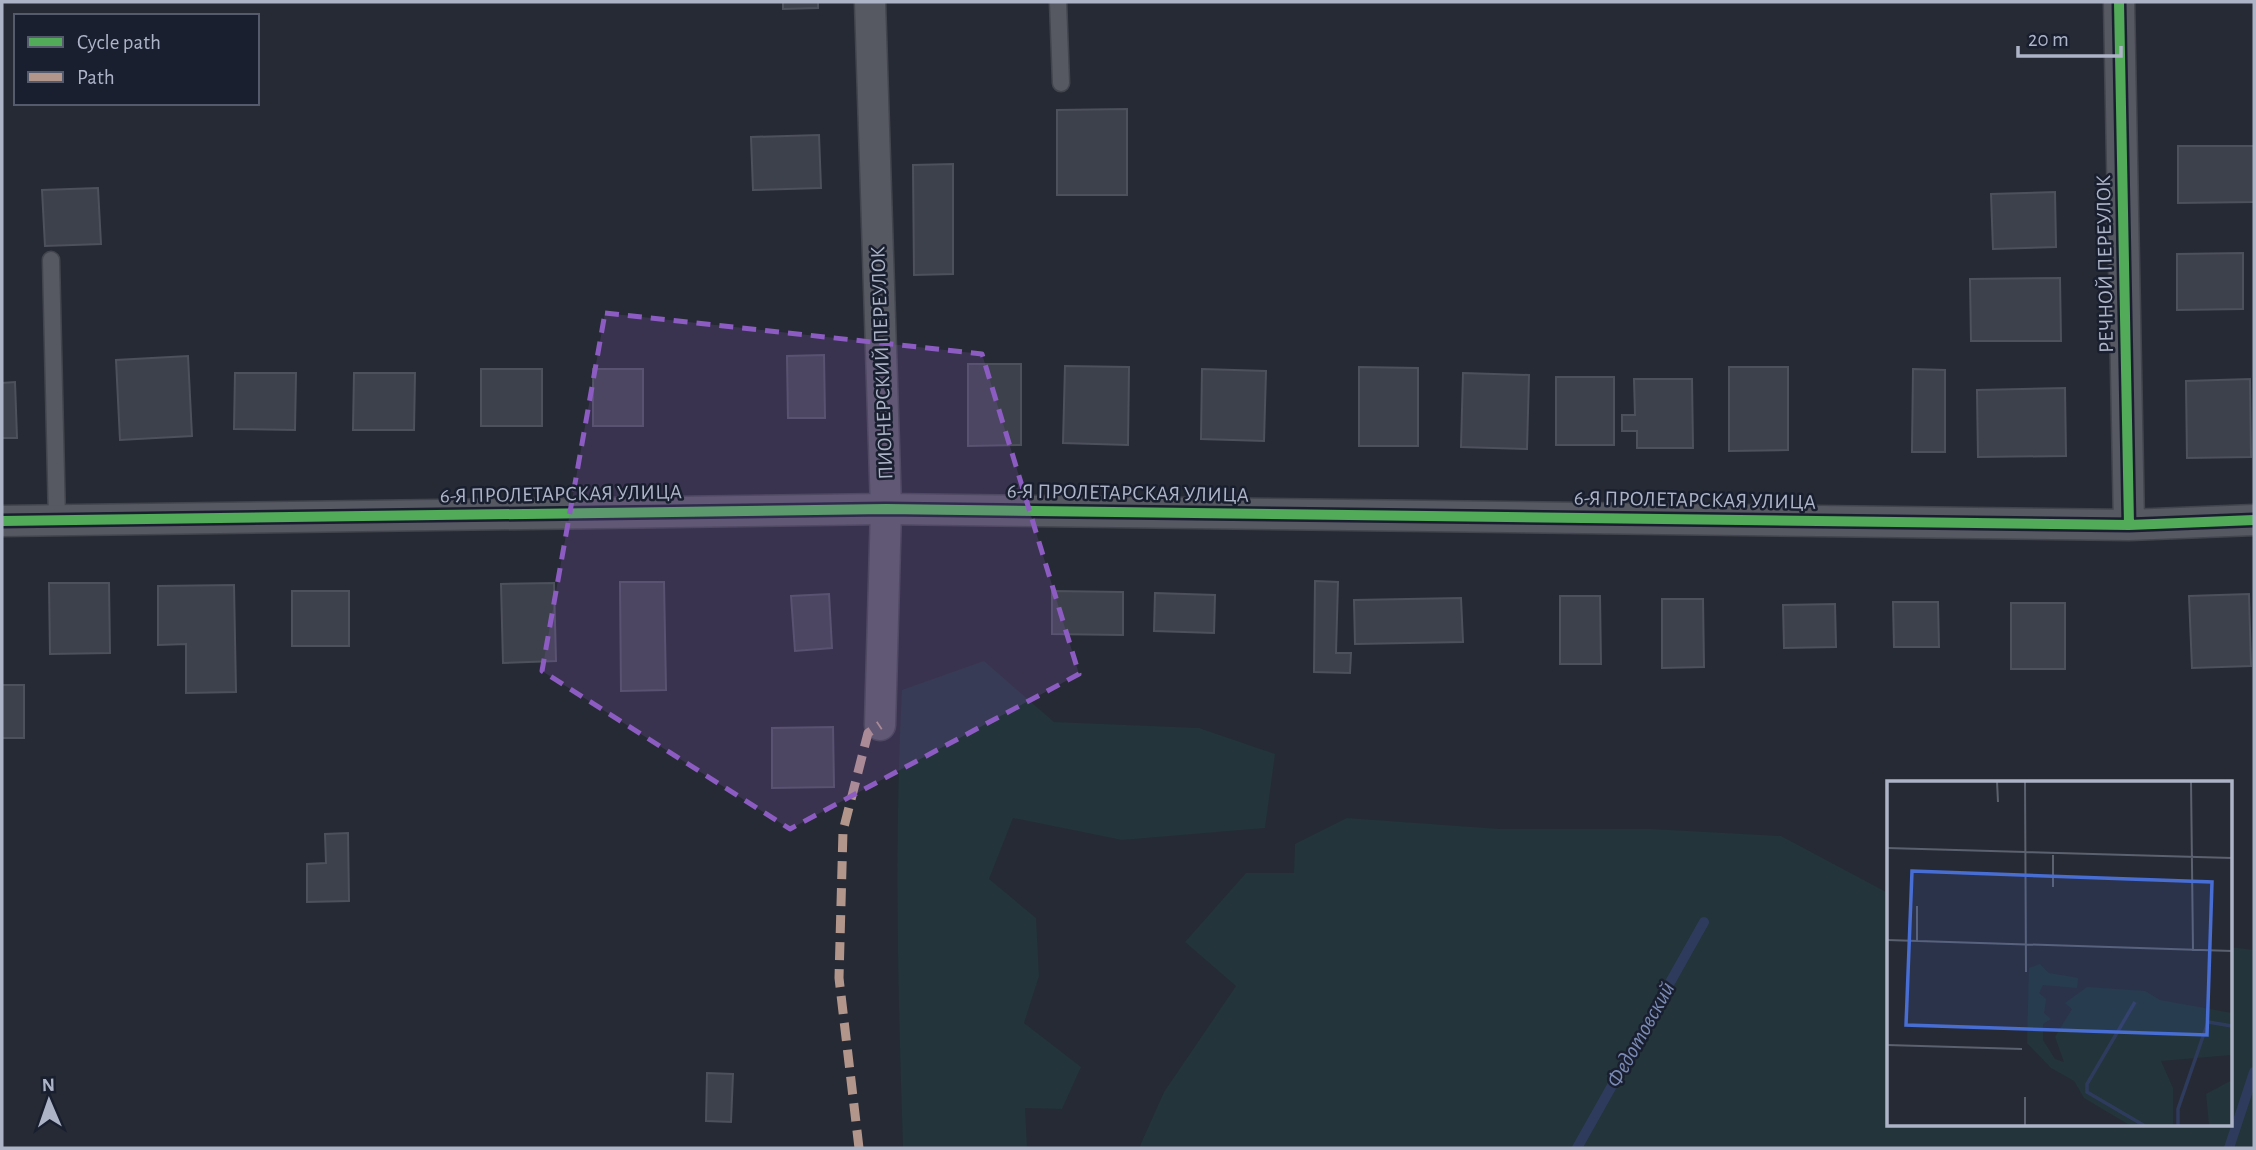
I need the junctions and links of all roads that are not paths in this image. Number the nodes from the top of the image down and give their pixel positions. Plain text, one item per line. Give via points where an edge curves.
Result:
1 (870, 2) edge
2 (1058, 2) edge
3 (2119, 2) edge
4 (1061, 83) dead end
5 (51, 260) dead end
6 (886, 509) junction
7 (57, 520) junction
8 (2254, 520) edge
9 (2, 521) edge
10 (2129, 525) junction
11 (880, 725) dead end

1 - 6 street, ПИОНЕРСКИЙ ПЕРЕУЛОК
2 - 4 lane
3 - 10 street, РЕЧНОЙ ПЕРЕУЛОК
5 - 7 lane
6 - 7 street, 6-Я ПРОЛЕТАРСКАЯ УЛИЦА
6 - 10 street, 6-Я ПРОЛЕТАРСКАЯ УЛИЦА
6 - 11 street, ПИОНЕРСКИЙ ПЕРЕУЛОК
7 - 9 street, 6-Я ПРОЛЕТАРСКАЯ УЛИЦА
8 - 10 street, 6-Я ПРОЛЕТАРСКАЯ УЛИЦА

